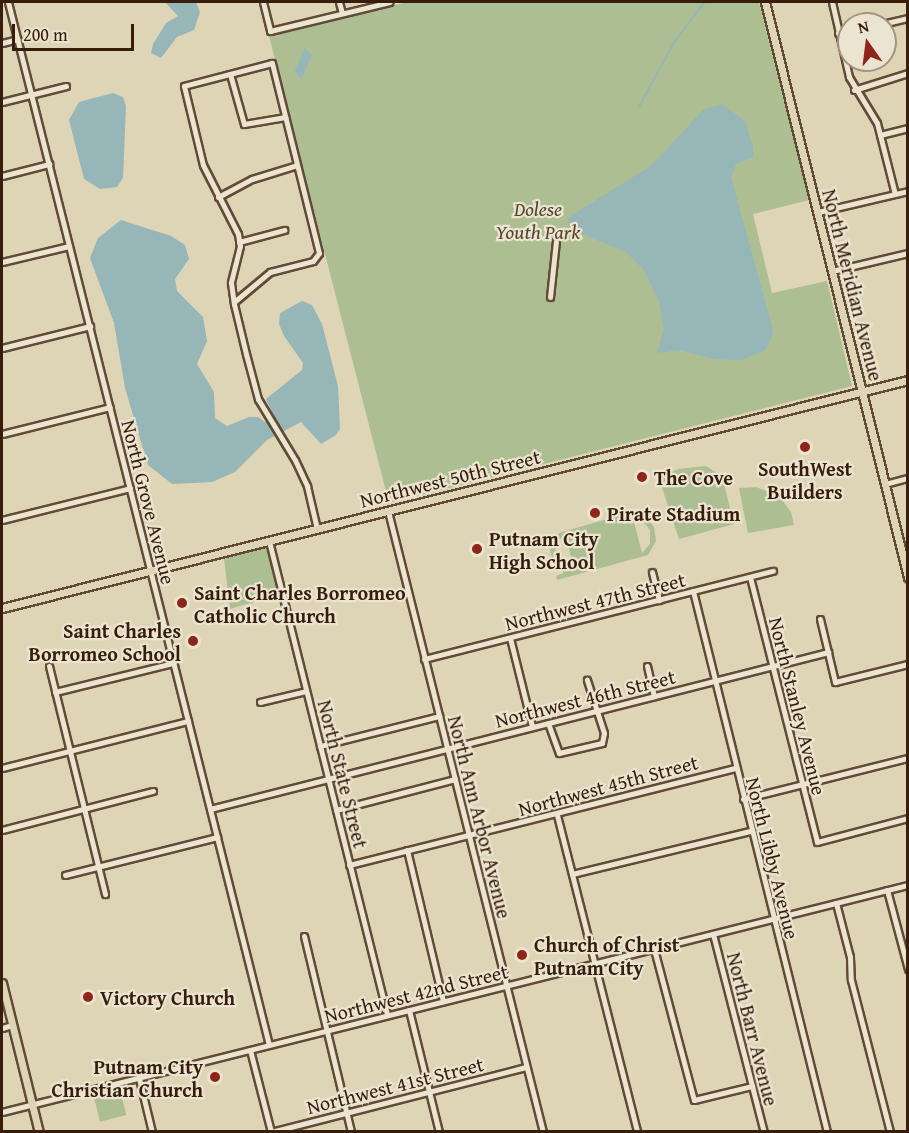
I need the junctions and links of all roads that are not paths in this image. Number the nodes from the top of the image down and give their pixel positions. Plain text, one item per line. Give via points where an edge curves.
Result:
1 (8, 2) edge
2 (263, 2) edge
3 (339, 2) edge
4 (390, 2) edge
5 (765, 2) edge
6 (832, 2) edge
7 (342, 13) junction
8 (837, 28) edge
9 (18, 39) junction
10 (2, 43) edge
11 (849, 72) edge
12 (908, 73) edge
13 (230, 74) junction
14 (66, 86) dead end
15 (854, 90) junction
16 (32, 95) junction
17 (2, 102) edge
18 (285, 117) junction
19 (908, 128) edge
20 (880, 135) junction
21 (49, 165) junction
22 (297, 165) junction
23 (2, 176) edge
24 (908, 191) edge
25 (895, 194) junction
26 (218, 197) junction
27 (818, 212) junction
28 (284, 230) dead end
29 (556, 241) dead end
30 (239, 242) junction
31 (69, 246) junction
32 (908, 253) edge
33 (2, 262) edge
34 (832, 271) junction
35 (550, 297) dead end
36 (234, 302) junction
37 (90, 326) junction
38 (2, 348) edge
39 (908, 380) edge
40 (862, 391) junction
41 (110, 407) junction
42 (2, 434) edge
43 (908, 478) edge
44 (885, 484) junction
45 (130, 488) junction
46 (388, 511) junction
47 (2, 520) edge
48 (317, 529) junction
49 (908, 540) edge
50 (269, 541) junction
51 (899, 542) junction
52 (150, 571) junction
53 (773, 571) dead end
54 (652, 572) dead end
55 (750, 577) junction
56 (908, 577) edge
57 (693, 591) junction
58 (658, 600) junction
59 (2, 608) edge
60 (820, 619) dead end
61 (510, 638) junction
62 (828, 652) junction
63 (424, 659) junction
64 (173, 663) junction
65 (908, 664) edge
66 (49, 666) dead end
67 (647, 666) dead end
68 (773, 666) junction
69 (587, 680) dead end
70 (713, 681) junction
71 (306, 691) junction
72 (55, 692) junction
73 (654, 696) junction
74 (260, 702) dead end
75 (597, 710) junction
76 (439, 716) junction
77 (188, 721) junction
78 (548, 723) junction
79 (532, 726) junction
80 (320, 746) junction
81 (447, 748) junction
82 (70, 750) junction
83 (908, 758) edge
84 (2, 768) edge
85 (735, 768) junction
86 (328, 778) junction
87 (455, 779) junction
88 (802, 784) junction
89 (153, 791) dead end
90 (742, 799) junction
91 (210, 808) junction
92 (84, 809) junction
93 (336, 810) junction
94 (557, 815) junction
95 (908, 818) edge
96 (2, 830) edge
97 (750, 831) junction
98 (469, 836) junction
99 (217, 837) junction
100 (407, 850) junction
101 (350, 865) junction
102 (98, 867) junction
103 (572, 874) junction
104 (65, 875) dead end
105 (908, 885) edge
106 (887, 890) junction
107 (105, 894) dead end
108 (836, 903) junction
109 (772, 919) junction
110 (713, 934) junction
111 (304, 936) dead end
112 (654, 948) junction
113 (594, 963) junction
114 (908, 969) edge
115 (2, 982) edge
116 (506, 985) junction
117 (442, 1001) junction
118 (409, 1010) junction
119 (387, 1015) junction
120 (12, 1025) junction
121 (2, 1028) edge
122 (327, 1030) junction
123 (269, 1045) junction
124 (250, 1050) junction
125 (526, 1067) junction
126 (139, 1078) junction
127 (752, 1086) junction
128 (430, 1091) junction
129 (32, 1104) junction
130 (2, 1112) edge
131 (345, 1113) junction
132 (39, 1131) edge
133 (152, 1131) edge
134 (271, 1131) edge
135 (351, 1131) edge
136 (440, 1131) edge
137 (543, 1131) edge
138 (637, 1131) edge
139 (764, 1131) edge
140 (827, 1131) edge
141 (890, 1131) edge

1 - 9 street, North Grove Avenue
2 - 7 street via 270,31
3 - 7 street
4 - 7 street
5 - 27 main road, North Meridian Avenue
6 - 8 street
9 - 10 street
9 - 16 street, North Grove Avenue
11 - 15 street
12 - 15 street
13 - 18 street via 244,124
13 - 18 street via 272,63
13 - 26 street via 184,86 203,165
14 - 16 street
15 - 20 street via 870,109
16 - 17 street
16 - 21 street, North Grove Avenue
18 - 22 street
19 - 20 street
20 - 25 street
21 - 23 street
21 - 31 street, North Grove Avenue
22 - 26 street
22 - 36 street via 319,257 270,272
24 - 25 street
25 - 27 street
26 - 30 street
27 - 34 main road, North Meridian Avenue
28 - 30 street
29 - 35 street
30 - 36 street via 231,283
31 - 33 street
31 - 37 street, North Grove Avenue
32 - 34 street
34 - 40 main road, North Meridian Avenue
36 - 48 street via 258,399 307,486
37 - 38 street
37 - 41 street, North Grove Avenue
39 - 40 main road, Northwest 50th Street
40 - 44 main road, North Meridian Avenue
40 - 46 main road, Northwest 50th Street
41 - 42 street
41 - 45 street, North Grove Avenue
43 - 44 street
44 - 51 main road, North Meridian Avenue
45 - 47 street
45 - 52 street, North Grove Avenue
46 - 48 main road, Northwest 50th Street
46 - 63 street, North Ann Arbor Avenue
48 - 50 main road, Northwest 50th Street
49 - 51 street
50 - 52 main road, Northwest 50th Street
50 - 71 street, North State Street
51 - 56 main road, North Meridian Avenue
52 - 59 main road, Northwest 50th Street
52 - 64 street, North Grove Avenue
53 - 55 street, Northwest 47th Street
54 - 58 street
55 - 57 street, Northwest 47th Street
55 - 68 street, North Stanley Avenue
57 - 58 street, Northwest 47th Street
57 - 70 street, North Libby Avenue
58 - 61 street, Northwest 47th Street
60 - 62 street
61 - 63 street, Northwest 47th Street
61 - 79 street
62 - 65 street via 836,682
62 - 68 street, Northwest 46th Street
63 - 76 street, North Ann Arbor Avenue
64 - 72 street
64 - 77 street, North Grove Avenue
66 - 72 street
67 - 73 street
68 - 70 street, Northwest 46th Street
68 - 88 street, North Stanley Avenue
69 - 75 street
70 - 73 street, Northwest 46th Street
70 - 85 street, North Libby Avenue
71 - 74 street
71 - 80 street, North State Street
72 - 82 street
73 - 75 street, Northwest 46th Street
75 - 78 street, Northwest 46th Street
75 - 78 street via 605,736 596,746 559,753
76 - 80 street
76 - 81 street, North Ann Arbor Avenue
77 - 82 street
77 - 91 street, North Grove Avenue
78 - 79 street, Northwest 46th Street
79 - 81 street, Northwest 46th Street
80 - 86 street, North State Street
81 - 86 street, Northwest 46th Street
81 - 87 street, North Ann Arbor Avenue
82 - 84 street
82 - 92 street
83 - 88 street
85 - 90 street, North Libby Avenue
85 - 94 street, Northwest 45th Street
86 - 91 street, Northwest 46th Street
86 - 93 street, North State Street
87 - 93 street
87 - 98 street, North Ann Arbor Avenue
88 - 90 street
88 - 95 street, North Stanley Avenue via 817,842
89 - 92 street
90 - 97 street, North Libby Avenue
91 - 99 street, North Grove Avenue
92 - 96 street
92 - 102 street
93 - 101 street, North State Street
94 - 98 street, Northwest 45th Street
94 - 103 street
97 - 103 street
97 - 109 street, North Libby Avenue
98 - 100 street, Northwest 45th Street
98 - 116 street, North Ann Arbor Avenue
99 - 102 street
99 - 123 street, North Grove Avenue
100 - 101 street, Northwest 45th Street
100 - 117 street
101 - 119 street, North State Street
102 - 104 street
102 - 107 street
103 - 113 street
105 - 106 street, Northwest 42nd Street
106 - 108 street, Northwest 42nd Street
106 - 114 street
108 - 109 street, Northwest 42nd Street
108 - 141 street via 850,957 851,980
109 - 110 street, Northwest 42nd Street
109 - 140 street, North Libby Avenue
110 - 112 street, Northwest 42nd Street
110 - 127 street, North Barr Avenue
111 - 122 street
112 - 113 street, Northwest 42nd Street
112 - 127 street via 694,1100
113 - 116 street, Northwest 42nd Street
113 - 138 street
115 - 120 main road
116 - 117 street, Northwest 42nd Street
116 - 125 street, North Ann Arbor Avenue
117 - 118 street, Northwest 42nd Street
118 - 119 street, Northwest 42nd Street
118 - 128 street
119 - 122 street, Northwest 42nd Street
120 - 121 street
120 - 129 main road
122 - 123 street, Northwest 42nd Street
122 - 131 street
123 - 124 street, Northwest 42nd Street
124 - 126 street, Northwest 42nd Street
124 - 134 street
125 - 128 street, Northwest 41st Street
125 - 137 street, North Ann Arbor Avenue
126 - 129 street, Northwest 42nd Street
126 - 133 street
127 - 139 street, North Barr Avenue
128 - 131 street, Northwest 41st Street
128 - 136 street
129 - 130 street, Northwest 42nd Street
129 - 132 main road
131 - 134 street, Northwest 41st Street
131 - 135 street

